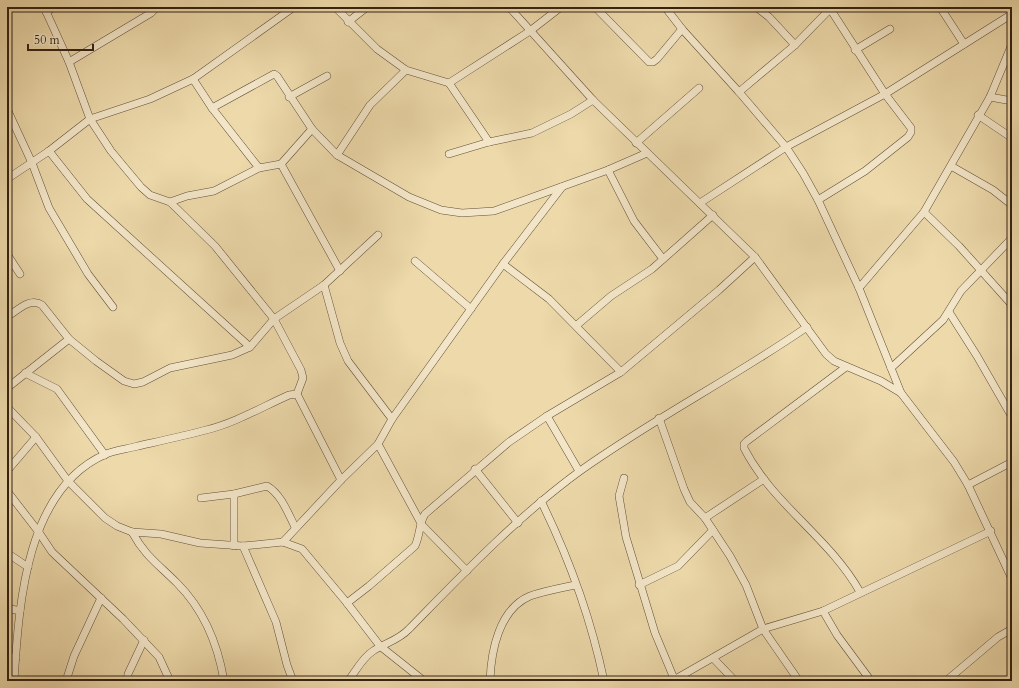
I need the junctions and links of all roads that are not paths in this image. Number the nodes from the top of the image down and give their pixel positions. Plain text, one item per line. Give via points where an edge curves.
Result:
1 (54, 7) edge
2 (157, 7) edge
3 (294, 7) edge
4 (335, 7) edge
5 (367, 7) edge
6 (509, 7) edge
7 (561, 7) edge
8 (595, 7) edge
9 (665, 7) edge
10 (756, 7) edge
11 (940, 7) edge
12 (830, 8) edge
13 (45, 9) edge
14 (149, 10) edge
15 (1012, 14) edge
16 (348, 22) junction
17 (682, 29) junction
18 (890, 29) dead end
19 (530, 31) junction
20 (964, 44) junction
21 (1012, 44) edge
22 (795, 45) junction
23 (855, 50) junction
24 (69, 62) junction
25 (406, 70) junction
26 (327, 76) dead end
27 (193, 78) junction
28 (449, 83) junction
29 (699, 88) dead end
30 (740, 92) junction
31 (884, 94) junction
32 (289, 97) junction
33 (990, 97) junction
34 (593, 100) junction
35 (1012, 101) edge
36 (212, 108) junction
37 (7, 109) edge
38 (978, 115) junction
39 (90, 119) junction
40 (312, 129) junction
41 (1012, 138) edge
42 (489, 142) junction
43 (636, 143) junction
44 (786, 147) junction
45 (49, 151) junction
46 (647, 153) junction
47 (449, 154) dead end
48 (337, 155) junction
49 (32, 163) junction
50 (281, 164) junction
51 (951, 166) junction
52 (259, 168) junction
53 (608, 170) junction
54 (7, 179) edge
55 (563, 186) junction
56 (818, 200) junction
57 (170, 202) junction
58 (700, 203) junction
59 (1012, 205) edge
60 (924, 212) junction
61 (713, 215) junction
62 (378, 235) dead end
63 (1012, 238) edge
64 (7, 254) edge
65 (755, 257) junction
66 (663, 259) junction
67 (415, 262) dead end
68 (503, 264) junction
69 (981, 270) junction
70 (340, 271) junction
71 (20, 274) dead end
72 (324, 285) junction
73 (858, 288) junction
74 (1012, 305) edge
75 (114, 307) dead end
76 (471, 309) junction
77 (949, 312) junction
78 (7, 317) edge
79 (274, 319) junction
80 (577, 325) junction
81 (807, 327) junction
82 (69, 339) junction
83 (250, 347) junction
84 (846, 367) junction
85 (891, 368) junction
86 (621, 372) junction
87 (25, 373) junction
88 (7, 388) edge
89 (901, 393) junction
90 (297, 394) junction
91 (7, 407) edge
92 (547, 416) junction
93 (1012, 417) edge
94 (659, 418) junction
95 (392, 419) junction
96 (36, 437) junction
97 (378, 444) junction
98 (105, 455) junction
99 (1012, 462) edge
100 (475, 469) junction
101 (7, 471) edge
102 (579, 471) junction
103 (624, 478) dead end
104 (764, 479) junction
105 (341, 480) junction
106 (68, 481) junction
107 (968, 485) junction
108 (7, 491) edge
109 (234, 494) junction
110 (201, 498) dead end
111 (541, 501) junction
112 (705, 518) junction
113 (518, 523) junction
114 (422, 525) junction
115 (295, 527) junction
116 (713, 530) junction
117 (38, 531) junction
118 (991, 531) junction
119 (132, 532) junction
120 (282, 542) junction
121 (234, 546) junction
122 (243, 546) junction
123 (7, 553) edge
124 (28, 567) junction
125 (467, 571) junction
126 (1012, 579) edge
127 (575, 585) junction
128 (639, 585) junction
129 (860, 592) junction
130 (101, 598) junction
131 (346, 603) junction
132 (7, 608) edge
133 (20, 611) junction
134 (823, 611) junction
135 (763, 629) junction
136 (1012, 629) edge
137 (144, 640) junction
138 (380, 646) junction
139 (7, 657) edge
140 (16, 658) junction
141 (713, 658) junction
142 (14, 681) edge
143 (66, 681) edge
144 (127, 681) edge
145 (170, 681) edge
146 (224, 681) edge
147 (293, 681) edge
148 (348, 681) edge
149 (424, 681) edge
150 (490, 681) edge
151 (604, 681) edge
152 (674, 681) edge
153 (735, 681) edge
154 (799, 681) edge
155 (870, 681) edge
156 (946, 681) edge

1 - 13 street
2 - 14 street
3 - 27 street
4 - 16 street
5 - 16 street
6 - 19 street
7 - 19 street
8 - 17 street via 649,62 657,59
9 - 17 street
10 - 22 street via 769,16
11 - 20 street
12 - 22 street
12 - 23 street
13 - 24 street
14 - 24 street
15 - 20 street
16 - 25 street
17 - 30 street
18 - 23 street
19 - 28 street
19 - 34 street
20 - 31 street
21 - 33 street
22 - 30 street
23 - 31 street
24 - 39 street
25 - 28 street
25 - 48 street via 370,105
26 - 32 street
27 - 36 street
27 - 39 street via 150,99
28 - 42 street
29 - 43 street
30 - 44 street
31 - 44 street
31 - 56 street via 911,128 908,137 865,171
32 - 36 street via 274,74
32 - 40 street
33 - 35 street
33 - 38 street
34 - 42 street via 532,133
34 - 43 street
36 - 52 street
37 - 49 street
38 - 41 street
38 - 51 street
39 - 45 street
39 - 57 street via 111,151 141,187 150,195
40 - 48 street
40 - 50 street
42 - 47 street
43 - 46 street
44 - 56 street
44 - 58 street
45 - 49 street
45 - 83 street via 87,199
46 - 53 street
46 - 58 street
48 - 55 street via 409,197 441,210 462,213 494,211
49 - 54 street
49 - 75 street via 49,208 88,274
50 - 52 street
50 - 70 street
51 - 59 street via 993,190
51 - 60 street
52 - 57 street via 224,188
53 - 55 street
53 - 66 street via 634,221
55 - 68 street
56 - 73 street
57 - 79 street via 215,246
58 - 61 street
60 - 69 street
60 - 73 street
61 - 65 street
61 - 66 street
62 - 70 street
63 - 69 street
64 - 71 street
65 - 81 street
65 - 86 street
66 - 80 street via 611,296
67 - 76 street
68 - 76 street
68 - 80 street via 549,299
69 - 74 street
69 - 77 street via 961,291
70 - 72 street
72 - 79 street
72 - 95 street via 340,343 348,361
73 - 85 street
76 - 95 street
77 - 85 street
77 - 93 street
78 - 82 street via 37,301
79 - 83 street
79 - 90 street via 301,370 303,378
80 - 86 street
81 - 84 street via 826,354
81 - 94 street via 762,359
82 - 83 street via 124,381 134,384 170,368 232,356
82 - 87 street
84 - 89 street via 881,381
84 - 104 street via 744,444 747,454
85 - 89 street
86 - 92 street
87 - 88 street
87 - 98 street via 57,389
89 - 107 street via 954,462
90 - 98 street via 289,395 231,422 207,430
90 - 105 street
91 - 96 street
92 - 100 street
92 - 102 street
94 - 102 street
94 - 112 street via 684,489 690,502
95 - 97 street
96 - 101 street
96 - 106 street
97 - 105 street
97 - 114 street
98 - 106 street
99 - 107 street
100 - 113 street
100 - 114 street via 425,514
102 - 111 street
103 - 128 street via 619,496 620,506
104 - 112 street
104 - 129 street via 849,572
105 - 115 street
106 - 117 street
106 - 119 street via 105,518
107 - 118 street
108 - 117 street
109 - 110 street
109 - 115 street via 267,486 273,489
109 - 121 street
111 - 113 street
111 - 127 street via 558,534
112 - 116 street
113 - 125 street
114 - 125 street
114 - 131 street via 415,546
115 - 120 street
116 - 128 street via 678,566
116 - 135 street via 746,585
117 - 124 street
117 - 130 street via 52,552
118 - 126 street
118 - 129 street
119 - 121 street via 147,532 200,543
119 - 146 street via 141,548 194,603 205,621 215,647
120 - 122 street
120 - 131 street via 302,549
121 - 122 street
122 - 147 street via 276,622
123 - 124 street
124 - 133 street
125 - 138 street via 406,633
127 - 150 street via 531,596 515,606 497,637 492,654
127 - 151 street via 591,626
128 - 152 street
129 - 134 street
130 - 137 street
130 - 143 street via 74,656
131 - 138 street
132 - 133 street
133 - 140 street
134 - 135 street
134 - 155 street
135 - 141 street
135 - 154 street
136 - 156 street via 998,637
137 - 144 street
137 - 145 street via 159,657
138 - 148 street via 364,659
138 - 149 street
139 - 140 street
140 - 142 street
141 - 152 street
141 - 153 street

